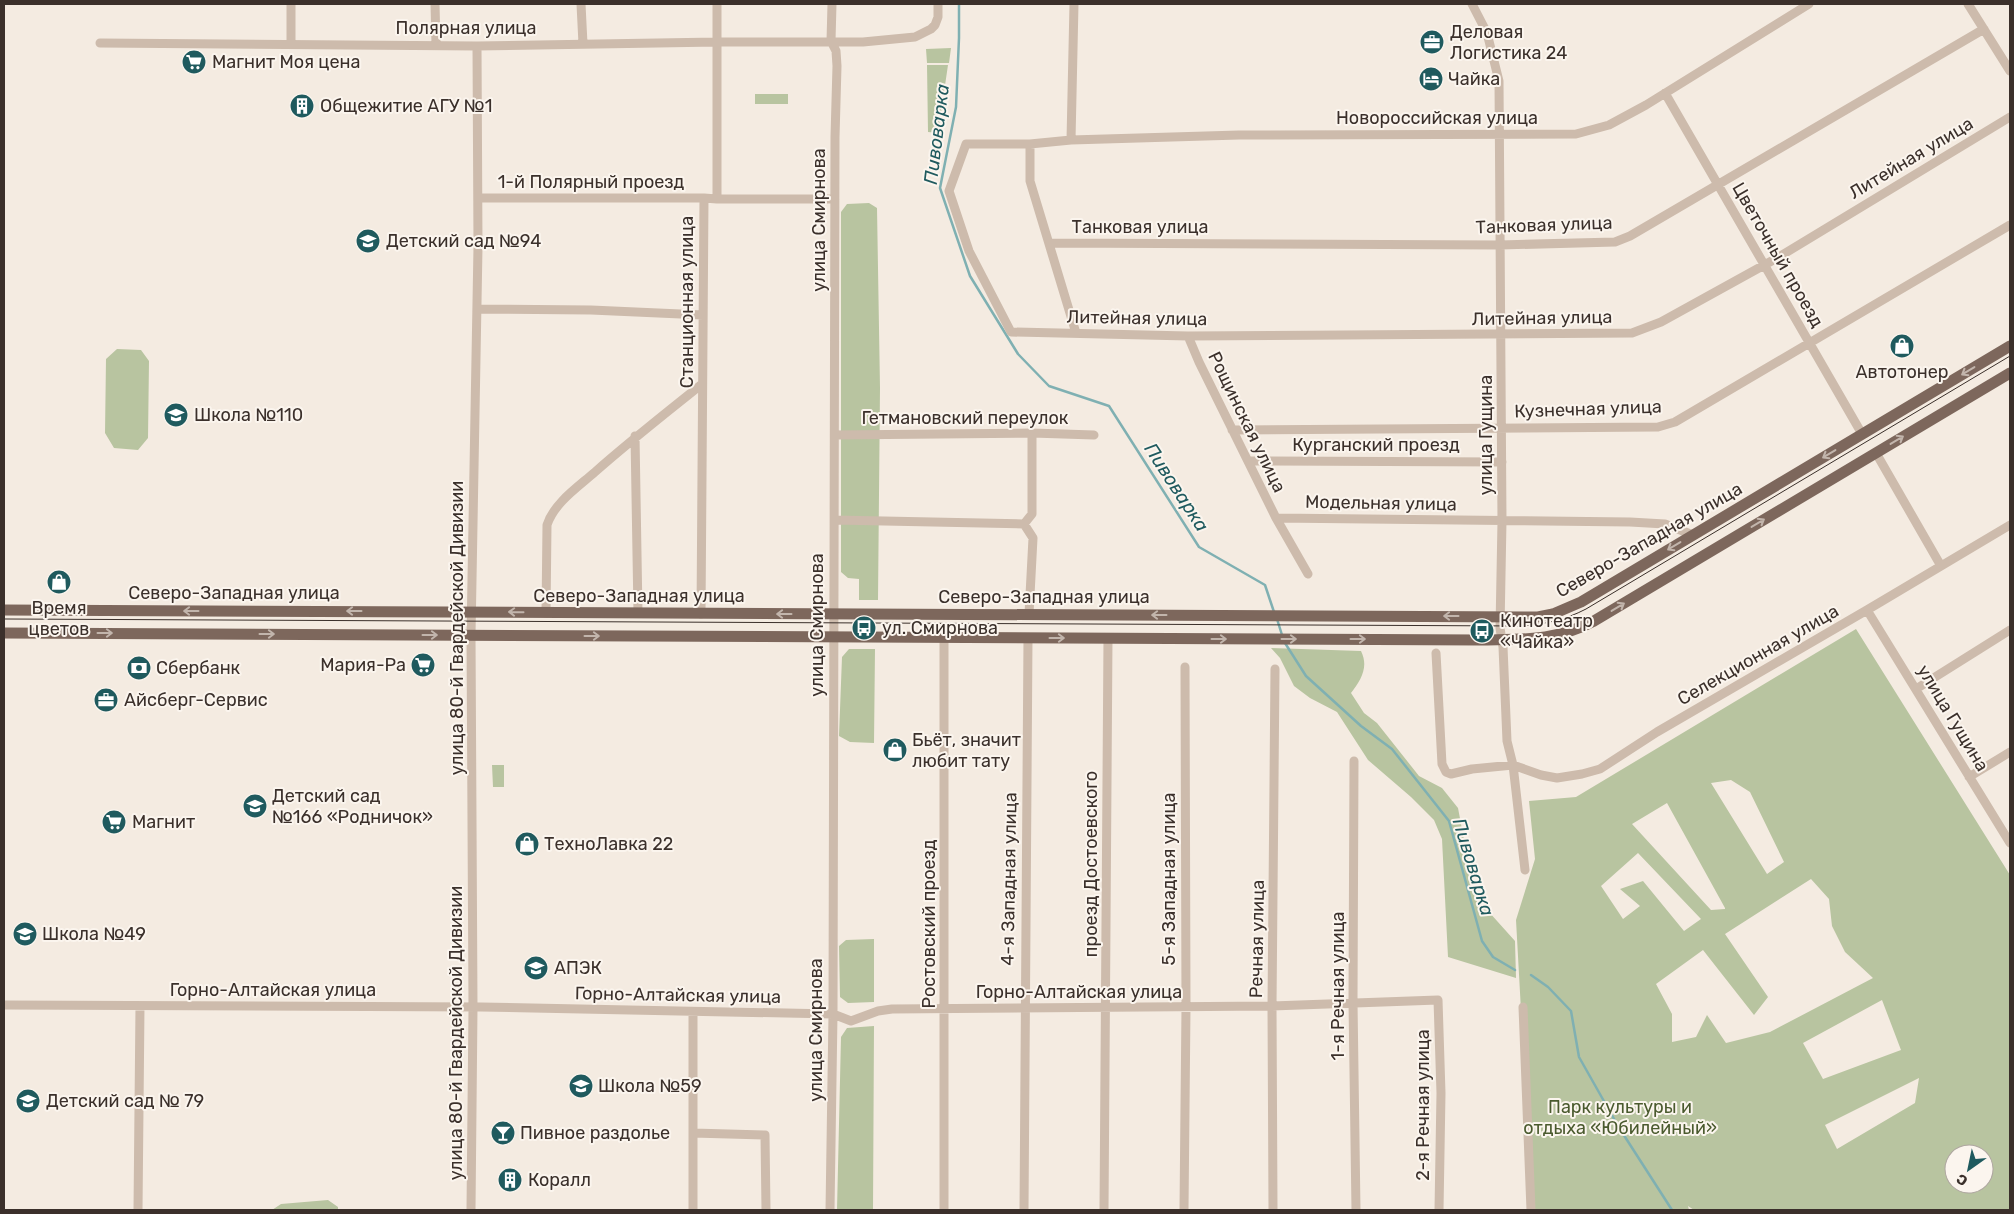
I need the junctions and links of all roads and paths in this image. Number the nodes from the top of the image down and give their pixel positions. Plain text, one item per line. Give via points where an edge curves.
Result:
1 (291, 4) edge
2 (435, 4) edge
3 (581, 4) edge
4 (717, 4) edge
5 (832, 4) edge
6 (938, 4) edge
7 (1074, 4) edge
8 (1472, 4) edge
9 (1809, 4) edge
10 (1968, 4) edge
11 (1984, 29) junction
12 (831, 41) junction
13 (717, 42) junction
14 (100, 43) dead end
15 (291, 43) junction
16 (583, 44) junction
17 (436, 45) junction
18 (477, 46) junction
19 (2010, 71) edge
20 (1665, 93) junction
21 (2010, 117) edge
22 (1499, 136) junction
23 (1071, 140) junction
24 (1030, 144) junction
25 (1718, 185) junction
26 (478, 198) junction
27 (704, 198) junction
28 (717, 199) junction
29 (835, 199) junction
30 (2010, 224) edge
31 (1049, 242) junction
32 (1500, 245) junction
33 (1766, 264) junction
34 (477, 309) junction
35 (703, 315) junction
36 (1076, 333) junction
37 (1502, 335) junction
38 (1188, 336) junction
39 (1809, 342) junction
40 (2010, 346) edge
41 (2010, 373) edge
42 (702, 384) junction
43 (1502, 428) junction
44 (1232, 430) junction
45 (1032, 433) junction
46 (1862, 434) junction
47 (835, 435) junction
48 (1094, 435) dead end
49 (635, 436) junction
50 (1876, 453) junction
51 (1249, 461) junction
52 (1502, 462) junction
53 (1276, 518) junction
54 (835, 520) junction
55 (1502, 521) junction
56 (1024, 524) junction
57 (2010, 524) edge
58 (1693, 535) junction
59 (1941, 566) junction
60 (1308, 574) dead end
61 (4, 610) edge
62 (1867, 610) junction
63 (472, 612) junction
64 (546, 612) junction
65 (638, 614) junction
66 (701, 614) junction
67 (832, 614) junction
68 (1029, 614) junction
69 (1500, 617) junction
70 (2010, 630) edge
71 (4, 633) edge
72 (471, 635) junction
73 (833, 637) junction
74 (944, 637) junction
75 (1028, 638) junction
76 (1108, 638) junction
77 (1502, 639) junction
78 (1436, 653) dead end
79 (1185, 667) dead end
80 (1275, 669) dead end
81 (1916, 689) junction
82 (2010, 752) edge
83 (1354, 761) dead end
84 (1513, 765) junction
85 (1969, 777) junction
86 (2010, 843) edge
87 (1525, 870) dead end
88 (1438, 1000) joint
89 (1353, 1002) junction
90 (4, 1005) edge
91 (140, 1006) junction
92 (1024, 1006) junction
93 (1106, 1006) junction
94 (1272, 1006) junction
95 (1523, 1006) dead end
96 (473, 1007) junction
97 (1186, 1007) junction
98 (946, 1010) junction
99 (693, 1012) junction
100 (833, 1014) junction
101 (693, 1133) junction
102 (138, 1210) edge
103 (471, 1210) edge
104 (693, 1210) edge
105 (766, 1210) edge
106 (830, 1210) edge
107 (944, 1210) edge
108 (1024, 1210) edge
109 (1104, 1210) edge
110 (1184, 1210) edge
111 (1273, 1210) edge
112 (1356, 1210) edge
113 (1439, 1210) edge
114 (1531, 1210) edge

1 - 15 street
2 - 17 street
3 - 16 street
4 - 13 street, Станционная улица
5 - 12 street, улица Смирнова
6 - 12 street, Полярная улица via 935,25 915,37 863,42
7 - 23 street
8 - 22 street, улица Гущина via 1487,33 1499,81
9 - 20 street, Новороссийская улица
10 - 11 street
11 - 19 street
11 - 25 street, Танковая улица
12 - 13 street, Полярная улица
12 - 29 street, улица Смирнова via 836,51 837,66
13 - 16 street, Полярная улица
13 - 28 street, Станционная улица
14 - 15 street, Полярная улица
15 - 17 street, Полярная улица
16 - 18 street, Полярная улица
17 - 18 street, Полярная улица
18 - 26 street, улица 80-й Гвардейской Дивизии
20 - 22 street, Новороссийская улица via 1609,125 1592,130 1576,134
20 - 25 street, Цветочный проезд
21 - 33 street, Литейная улица
22 - 23 street, Новороссийская улица via 1345,134
22 - 32 street, улица Гущина
23 - 24 street, Новороссийская улица
24 - 31 street via 1030,181
24 - 36 street, Литейная улица via 966,144 949,191 969,251 1011,332
25 - 32 street, Танковая улица via 1615,242
25 - 33 street, Цветочный проезд
26 - 27 street, 1-й Полярный проезд
26 - 34 street, улица 80-й Гвардейской Дивизии
27 - 28 street, Станционная улица
27 - 35 street, Станционная улица
28 - 29 street
29 - 47 street, улица Смирнова
30 - 39 street, Кузнечная улица
31 - 32 street, Танковая улица
31 - 36 street
32 - 37 street, улица Гущина
33 - 37 street, Литейная улица via 1661,322 1632,334
33 - 39 street, Цветочный проезд
34 - 35 street
34 - 63 street, улица 80-й Гвардейской Дивизии
35 - 42 street, Станционная улица
36 - 38 street, Литейная улица
37 - 38 street, Литейная улица
37 - 43 street, улица Гущина
38 - 44 street, Рощинская улица
39 - 43 street, Кузнечная улица via 1675,422 1658,427
39 - 46 street, Цветочный проезд
40 -> 46 main road, Северо-Западная улица
50 -> 41 main road
42 - 49 street
42 - 66 street, Станционная улица
43 - 44 street, Кузнечная улица
43 - 52 street, улица Гущина
44 - 51 street, Рощинская улица
45 - 47 street, Гетмановский переулок
45 - 48 street, Гетмановский переулок
45 - 56 street via 1032,514
46 -> 58 main road, Северо-Западная улица
47 - 54 street, улица Смирнова
49 - 64 street via 550,516 547,525
49 - 65 street
50 - 59 street
77 -> 50 main road via 1545,638 1579,629
51 - 52 street, Курганский проезд
51 - 53 street, Рощинская улица
52 - 55 street, улица Гущина
53 - 55 street, Модельная улица
53 - 60 street, Рощинская улица
54 - 56 street
54 - 67 street, улица Смирнова
55 - 58 street, Модельная улица via 1665,524
55 - 69 street, улица Гущина
56 - 68 street via 1033,538
57 - 59 street, Селекционная улица
58 -> 69 main road, Северо-Западная улица via 1568,609 1538,617
59 - 62 street, Селекционная улица
63 -> 61 main road, Северо-Западная улица
62 - 81 street, улица Гущина
62 - 84 street, Селекционная улица via 1657,732 1600,769 1557,778
64 -> 63 main road, Северо-Западная улица
63 - 72 street, улица 80-й Гвардейской Дивизии
64 - 65 main road, Северо-Западная улица
65 - 66 main road, Северо-Западная улица
67 -> 66 main road, Северо-Западная улица
67 - 68 main road, Северо-Западная улица
67 - 73 street, улица Смирнова
69 -> 68 main road, Северо-Западная улица
69 - 77 street, улица Гущина
70 - 81 street
71 -> 72 main road
72 -> 73 main road
72 - 96 street, улица 80-й Гвардейской Дивизии
73 - 74 main road
73 - 100 street, улица Смирнова
74 - 75 main road
74 - 98 street, Ростовский проезд
75 -> 76 main road
75 - 92 street, 4-я Западная улица
76 -> 77 main road
76 - 93 street, проезд Достоевского
77 - 84 street, улица Гущина via 1507,741
78 - 84 street via 1442,764 1446,772 1451,774
79 - 97 street, 5-я Западная улица
80 - 94 street, Речная улица
81 - 85 street, улица Гущина
82 - 85 street
83 - 89 street, 1-я Речная улица
84 - 87 street, улица Гущина
85 - 86 street, улица Гущина
88 - 89 street, Горно-Алтайская улица
88 - 113 street, 2-я Речная улица via 1441,1093
89 - 94 street, Горно-Алтайская улица
89 - 112 street, 1-я Речная улица
90 - 91 street, Горно-Алтайская улица
91 - 96 street, Горно-Алтайская улица
91 - 102 street
92 - 93 street, Горно-Алтайская улица
92 - 98 street, Горно-Алтайская улица
92 - 108 street, 4-я Западная улица
93 - 97 street, Горно-Алтайская улица
93 - 109 street, проезд Достоевского
94 - 97 street, Горно-Алтайская улица
94 - 111 street, Речная улица
95 - 114 street
96 - 99 street, Горно-Алтайская улица
96 - 103 street, улица 80-й Гвардейской Дивизии
97 - 110 street, 5-я Западная улица
98 - 100 street, Горно-Алтайская улица via 892,1009 851,1021
98 - 107 street, Ростовский проезд
99 - 100 street, Горно-Алтайская улица
99 - 101 street
100 - 106 street, улица Смирнова
101 - 104 street
101 - 105 street via 765,1135

